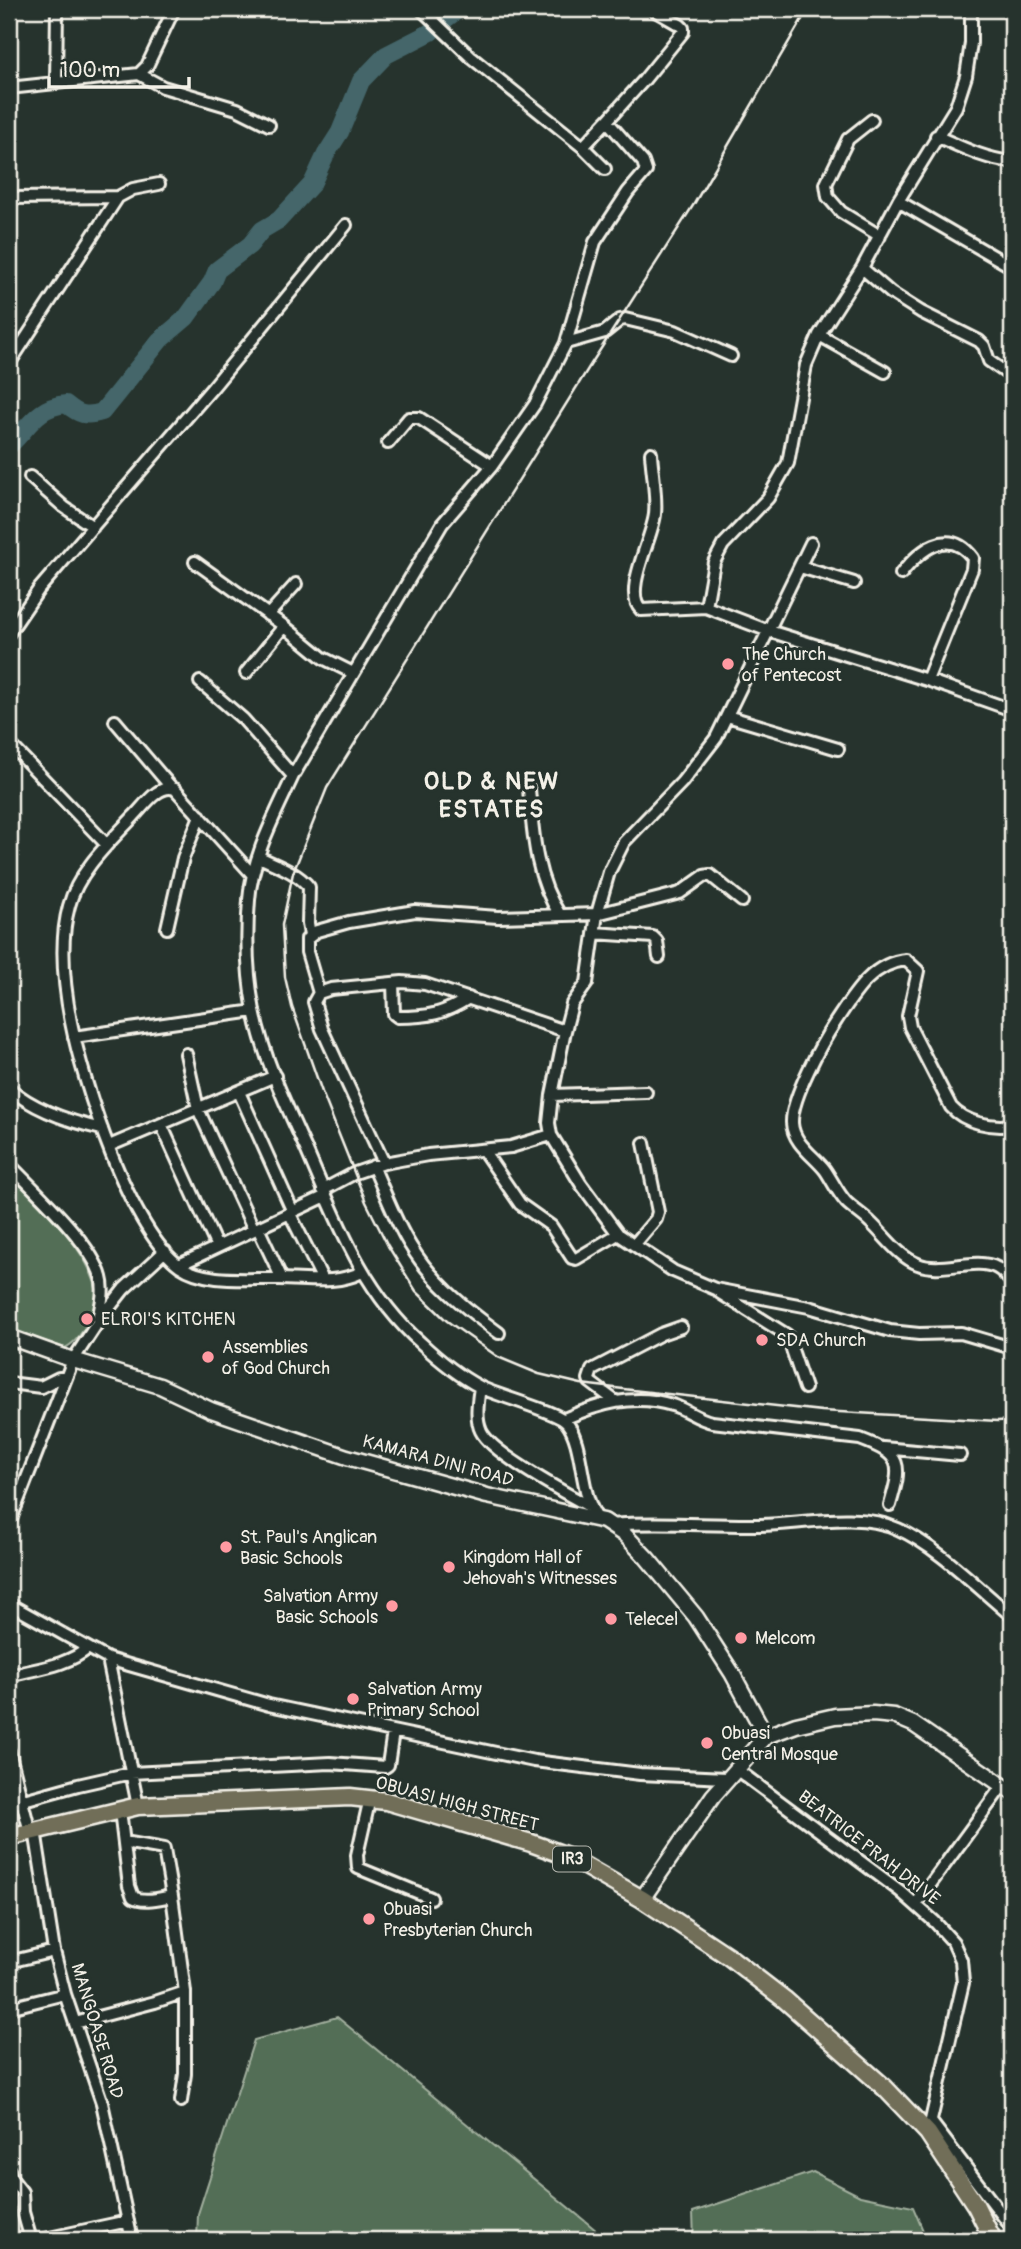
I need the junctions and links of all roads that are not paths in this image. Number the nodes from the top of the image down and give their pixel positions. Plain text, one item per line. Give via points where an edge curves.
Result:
1 (57, 9) edge
2 (174, 9) edge
3 (421, 9) edge
4 (652, 9) edge
5 (971, 9) edge
6 (139, 74) junction
7 (56, 82) junction
8 (9, 88) edge
9 (872, 120) dead end
10 (607, 121) junction
11 (269, 125) dead end
12 (936, 136) junction
13 (583, 147) junction
14 (1012, 162) edge
15 (605, 169) dead end
16 (159, 184) dead end
17 (118, 197) junction
18 (9, 198) edge
19 (898, 201) junction
20 (346, 225) dead end
21 (880, 236) junction
22 (1012, 267) edge
23 (862, 268) junction
24 (819, 335) junction
25 (566, 342) junction
26 (731, 356) dead end
27 (9, 364) edge
28 (885, 372) dead end
29 (1012, 377) edge
30 (388, 443) dead end
31 (651, 453) dead end
32 (492, 466) junction
33 (30, 477) dead end
34 (93, 527) junction
35 (811, 543) dead end
36 (195, 562) dead end
37 (800, 567) junction
38 (901, 574) dead end
39 (854, 583) dead end
40 (296, 584) dead end
41 (706, 607) junction
42 (268, 615) junction
43 (284, 626) junction
44 (769, 631) junction
45 (9, 633) edge
46 (246, 673) dead end
47 (353, 673) junction
48 (927, 680) junction
49 (200, 682) dead end
50 (1012, 710) edge
51 (727, 716) junction
52 (115, 721) dead end
53 (9, 743) edge
54 (838, 748) dead end
55 (293, 776) junction
56 (171, 787) junction
57 (529, 789) dead end
58 (200, 816) junction
59 (107, 845) junction
60 (259, 857) junction
61 (253, 874) junction
62 (742, 901) dead end
63 (597, 914) junction
64 (560, 915) junction
65 (167, 928) dead end
66 (594, 933) junction
67 (310, 935) junction
68 (659, 957) dead end
69 (393, 983) junction
70 (318, 993) junction
71 (469, 998) junction
72 (254, 1011) junction
73 (565, 1031) junction
74 (74, 1037) junction
75 (186, 1054) dead end
76 (275, 1076) junction
77 (9, 1087) edge
78 (239, 1092) junction
79 (646, 1092) dead end
80 (552, 1095) junction
81 (198, 1109) junction
82 (161, 1124) junction
83 (1012, 1125) edge
84 (102, 1129) junction
85 (551, 1135) junction
86 (645, 1143) dead end
87 (109, 1146) junction
88 (483, 1150) junction
89 (9, 1164) edge
90 (378, 1164) junction
91 (325, 1193) junction
92 (292, 1213) junction
93 (256, 1229) junction
94 (618, 1234) junction
95 (634, 1245) junction
96 (217, 1247) junction
97 (164, 1251) junction
98 (178, 1265) junction
99 (362, 1272) junction
100 (282, 1279) junction
101 (323, 1280) junction
102 (1012, 1283) edge
103 (715, 1289) junction
104 (97, 1322) junction
105 (681, 1327) dead end
106 (499, 1333) dead end
107 (9, 1337) edge
108 (1012, 1348) edge
109 (73, 1360) junction
110 (66, 1378) junction
111 (9, 1383) edge
112 (480, 1387) junction
113 (805, 1388) dead end
114 (615, 1401) junction
115 (564, 1419) junction
116 (883, 1448) junction
117 (960, 1455) dead end
118 (890, 1505) dead end
119 (594, 1513) junction
120 (9, 1524) edge
121 (611, 1525) junction
122 (9, 1604) edge
123 (1012, 1616) edge
124 (88, 1648) junction
125 (108, 1659) junction
126 (9, 1676) edge
127 (393, 1732) junction
128 (766, 1736) junction
129 (9, 1751) edge
130 (131, 1773) junction
131 (731, 1774) junction
132 (1008, 1789) edge
133 (370, 1798) junction
134 (22, 1801) junction
135 (9, 1804) edge
136 (138, 1806) junction
137 (120, 1810) junction
138 (33, 1831) junction
139 (9, 1837) edge
140 (124, 1842) junction
141 (172, 1896) junction
142 (431, 1899) dead end
143 (642, 1899) junction
144 (916, 1905) junction
145 (54, 1951) junction
146 (9, 1962) edge
147 (185, 1992) junction
148 (65, 1994) junction
149 (9, 2008) edge
150 (75, 2023) junction
151 (181, 2101) dead end
152 (930, 2128) junction
153 (9, 2170) edge
154 (128, 2221) junction
155 (1012, 2228) edge
156 (31, 2240) edge
157 (40, 2240) edge
158 (132, 2240) edge
159 (993, 2240) edge

1 - 7 street
2 - 6 street
3 - 13 street via 472,58
4 - 10 street via 680,25 683,32
5 - 12 street via 963,87 956,107
6 - 7 street
6 - 11 street
7 - 8 street
9 - 21 street via 848,139 826,184 828,197 841,212
10 - 13 street
10 - 25 street via 646,171 595,243
12 - 14 street via 975,154
12 - 19 street
13 - 15 street
16 - 17 street
17 - 18 street
17 - 27 street
19 - 21 street
19 - 22 street
20 - 34 street
21 - 23 street
23 - 24 street
23 - 29 street via 921,312 979,341 994,367
24 - 28 street
24 - 41 street via 806,365 788,463 768,498 723,545 714,562
25 - 26 street via 605,332 625,319 675,331
25 - 32 street via 535,404
30 - 32 street via 410,418 419,418
31 - 41 street via 656,513 638,572 636,605 641,610
32 - 47 street via 442,524
33 - 34 street
34 - 45 street
35 - 37 street
36 - 42 street
37 - 39 street
37 - 44 street
38 - 48 street via 917,554 940,543 967,551 973,558
40 - 42 street
41 - 44 street
42 - 43 street
43 - 46 street
43 - 47 street via 323,658
44 - 48 street
44 - 51 street
47 - 55 street
48 - 50 street
49 - 55 street via 243,719
51 - 54 street
51 - 63 street via 702,758 624,842 609,872
52 - 56 street
53 - 59 street
55 - 60 street
56 - 58 street
56 - 59 street via 155,794
57 - 64 street via 539,871
58 - 61 street
58 - 65 street via 183,858
59 - 74 street via 76,888 66,922 65,972
60 - 61 street
60 - 67 street via 293,873 309,887
61 - 72 street via 248,938
62 - 63 street via 710,875 680,893
63 - 64 street
63 - 66 street
64 - 67 street via 490,917 415,911 370,917
66 - 68 street via 653,937
66 - 73 street via 587,983 572,1004
67 - 70 street via 307,953
69 - 70 street
69 - 71 street via 425,984
69 - 71 street via 394,1014 398,1017 446,1012
70 - 90 street via 314,1002 322,1029
71 - 73 street
72 - 74 street
72 - 76 street
73 - 80 street
74 - 84 street
75 - 81 street
76 - 78 street
76 - 91 street
77 - 84 street via 27,1100
78 - 81 street
78 - 92 street
79 - 80 street
80 - 85 street
81 - 82 street
81 - 93 street
82 - 87 street
82 - 96 street
83 - 102 street via 980,1123 951,1107 910,1027 908,1016 918,971 906,960 870,975 842,1011 807,1076 792,1122 797,1139 846,1203 904,1256 929,1267 988,1265
84 - 87 street
85 - 88 street
85 - 94 street
86 - 95 street via 658,1212
87 - 97 street via 139,1214
88 - 90 street
88 - 94 street via 520,1204 551,1226 572,1258
89 - 104 street via 90,1254 103,1285
90 - 91 street
90 - 106 street via 400,1226 421,1261 444,1289
91 - 92 street
91 - 99 street
92 - 93 street
92 - 101 street
93 - 96 street
93 - 100 street
94 - 95 street
95 - 103 street
96 - 98 street
97 - 98 street
97 - 104 street
98 - 100 street via 203,1275
99 - 101 street
99 - 112 street via 396,1319
100 - 101 street
103 - 108 street via 799,1305 890,1331 961,1333
103 - 113 street via 787,1335
104 - 109 street
105 - 114 street via 592,1370 590,1382
107 - 109 street, KAMARA DINI ROAD
109 - 110 street
109 - 119 street, KAMARA DINI ROAD via 160,1385 211,1410 409,1476 487,1496
110 - 111 street via 41,1387
110 - 120 street
112 - 115 street
112 - 119 street via 478,1416 485,1437
114 - 115 street
114 - 116 street via 661,1402 703,1421 846,1436
115 - 119 street via 573,1435
116 - 117 street
116 - 118 street via 899,1470
119 - 121 street, KAMARA DINI ROAD
121 - 123 street via 875,1522 896,1527 921,1542
121 - 128 street, KAMARA DINI ROAD via 647,1558 696,1617
122 - 124 street
124 - 125 street
124 - 126 street via 68,1661
125 - 127 street via 226,1695
125 - 130 street
127 - 130 street via 385,1767 318,1763
127 - 131 street via 534,1761 640,1774
128 - 131 street
128 - 132 street via 835,1716 894,1716 913,1724
129 - 134 street, MANGOASE ROAD
130 - 134 street
130 - 136 street
131 - 143 street
131 - 144 street, BEATRICE PRAH DRIVE
132 - 144 street
133 - 136 main road, OBUASI HIGH STREET / IR3
133 - 142 street via 358,1868
133 - 143 main road, OBUASI HIGH STREET / IR3 via 553,1851
134 - 135 street
134 - 138 street, MANGOASE ROAD
136 - 137 main road, OBUASI HIGH STREET / IR3
137 - 138 main road, OBUASI HIGH STREET / IR3
137 - 140 street
138 - 139 main road, OBUASI HIGH STREET / IR3
138 - 145 street, MANGOASE ROAD
140 - 141 street via 164,1849
140 - 141 street via 133,1897
141 - 147 street
143 - 152 main road, OBUASI HIGH STREET / IR3 via 784,1999
144 - 152 street, BEATRICE PRAH DRIVE via 953,1942 961,1960 963,1983
145 - 146 street
145 - 148 street, MANGOASE ROAD
147 - 150 street
147 - 151 street
148 - 149 street
148 - 150 street, MANGOASE ROAD
150 - 154 street, MANGOASE ROAD via 102,2103
152 - 155 street
152 - 159 main road, OBUASI HIGH STREET / IR3
153 - 156 street via 22,2192
154 - 157 street
154 - 158 street, MANGOASE ROAD

